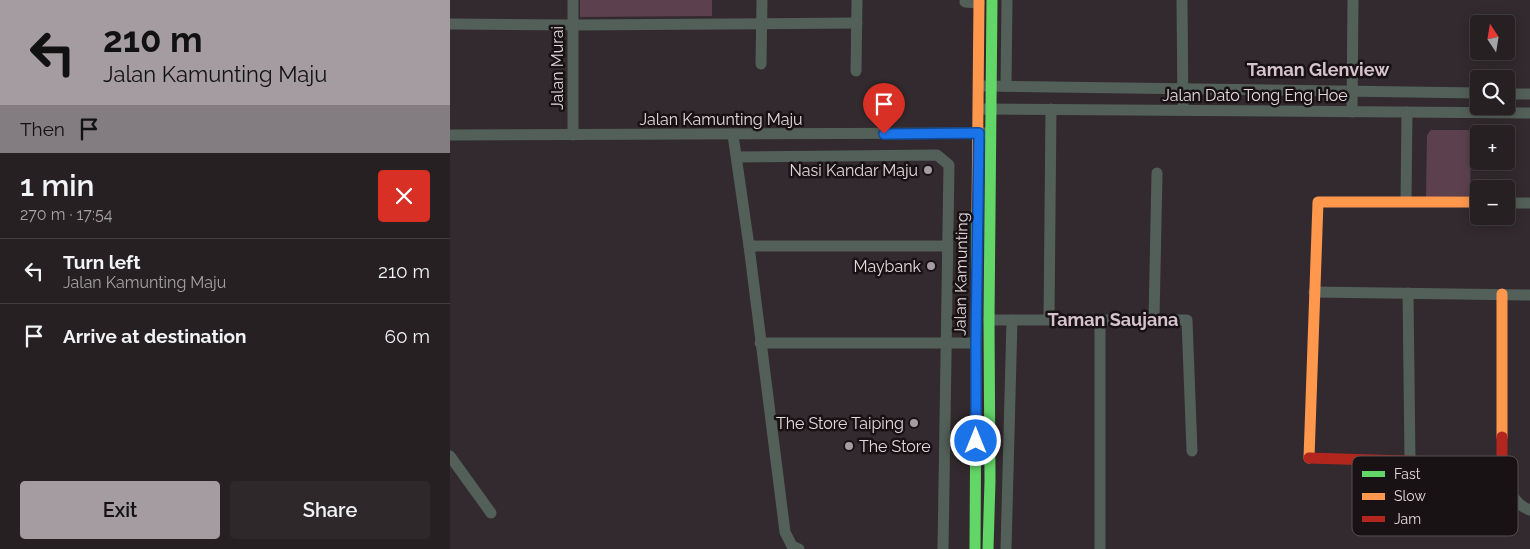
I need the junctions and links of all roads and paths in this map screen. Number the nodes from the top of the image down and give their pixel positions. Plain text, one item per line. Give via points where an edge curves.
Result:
1 (573, 0) edge
2 (762, 0) edge
3 (857, 0) edge
4 (992, 0) edge
5 (1007, 0) edge
6 (1182, 0) edge
7 (1353, 0) edge
8 (965, 2) dead end
9 (979, 2) edge
10 (857, 23) junction
11 (450, 24) edge
12 (762, 24) junction
13 (574, 25) junction
14 (761, 64) dead end
15 (856, 71) dead end
16 (979, 86) junction
17 (991, 86) junction
18 (1006, 86) junction
19 (1183, 89) junction
20 (1353, 92) junction
21 (1470, 93) edge
22 (1515, 94) edge
23 (1530, 94) edge
24 (979, 109) junction
25 (991, 109) junction
26 (1051, 109) junction
27 (1183, 110) junction
28 (1352, 112) junction
29 (1407, 112) junction
30 (1530, 113) edge
31 (979, 133) junction
32 (992, 133) junction
33 (573, 135) junction
34 (733, 135) junction
35 (450, 136) edge
36 (736, 157) junction
37 (1157, 173) dead end
38 (1406, 201) junction
39 (1470, 202) edge
40 (1515, 202) edge
41 (1530, 203) edge
42 (750, 246) junction
43 (947, 246) junction
44 (1314, 292) junction
45 (1408, 293) junction
46 (1502, 294) junction
47 (1530, 295) edge
48 (1049, 319) junction
49 (990, 320) junction
50 (1012, 320) junction
51 (1100, 320) junction
52 (1154, 320) junction
53 (945, 342) junction
54 (760, 343) junction
55 (976, 343) junction
56 (1192, 451) dead end
57 (450, 456) edge
58 (1410, 456) edge
59 (1502, 456) edge
60 (1352, 459) edge
61 (1518, 503) edge
62 (1530, 510) edge
63 (491, 513) dead end
64 (799, 549) edge
65 (943, 549) edge
66 (975, 549) edge
67 (988, 549) edge
68 (1006, 549) edge
69 (1100, 549) edge

1 - 13 street, Jalan Murai
2 - 12 street
3 - 10 street
4 - 17 main road, Jalan Kamunting
5 - 18 street
6 - 19 street
7 - 20 street
8 - 9 street
9 - 16 main road, Jalan Kamunting
10 - 12 street
10 - 15 street
11 - 13 street
12 - 13 street
12 - 14 street
13 - 33 street, Jalan Murai
16 - 17 street
16 - 24 main road, Jalan Kamunting
17 - 18 street
17 - 25 main road, Jalan Kamunting
18 - 19 street
19 - 20 street
19 - 27 street
20 - 21 street
20 - 28 street
22 - 23 street
24 - 25 street, Jalan Dato Tong Eng Hoe
24 - 31 main road, Jalan Kamunting
25 - 26 street, Jalan Dato Tong Eng Hoe
25 - 32 main road, Jalan Kamunting
26 - 27 street, Jalan Dato Tong Eng Hoe
26 - 48 street
27 - 28 street, Jalan Dato Tong Eng Hoe
28 - 29 street, Jalan Dato Tong Eng Hoe
29 - 30 street, Jalan Dato Tong Eng Hoe
29 - 38 street
31 - 32 street, Jalan Kamunting Maju
31 - 34 street, Jalan Kamunting Maju
31 - 55 main road, Jalan Kamunting
32 - 49 main road, Jalan Kamunting
33 - 34 street, Jalan Kamunting Maju
33 - 35 street, Jalan Kamunting Maju
34 - 36 street
36 - 42 street
36 - 43 street via 937,155 949,165
37 - 52 street
38 - 39 main road
38 - 44 main road via 1318,202
40 - 41 street
42 - 43 street
42 - 54 street
43 - 53 street
44 - 45 street
44 - 60 main road via 1308,458
45 - 46 street
45 - 58 street
46 - 47 street
46 - 59 main road
48 - 50 street
48 - 51 street
49 - 50 street
49 - 67 main road, Jalan Kamunting
50 - 68 street
51 - 52 street
51 - 69 street
52 - 56 street via 1187,320
53 - 54 street
53 - 55 street
53 - 65 street
54 - 64 street via 784,532 792,546
55 - 66 main road, Jalan Kamunting
57 - 63 street
61 - 62 street

